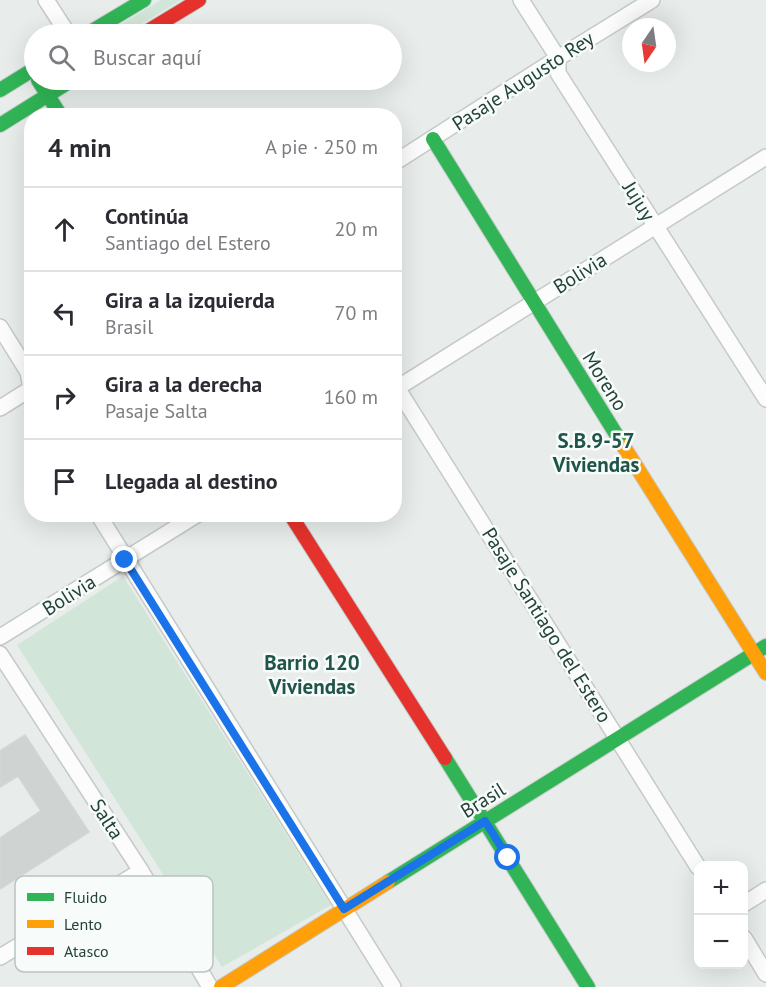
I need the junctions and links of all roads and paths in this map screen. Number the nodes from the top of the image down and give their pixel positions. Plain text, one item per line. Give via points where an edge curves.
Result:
1 (46, 0) edge
2 (144, 0) edge
3 (199, 0) edge
4 (521, 0) edge
5 (652, 0) edge
6 (62, 24) edge
7 (104, 24) edge
8 (159, 24) edge
9 (558, 58) junction
10 (24, 78) edge
11 (0, 90) edge
12 (45, 90) edge
13 (56, 90) edge
14 (48, 95) junction
15 (27, 108) edge
16 (56, 108) edge
17 (24, 110) edge
18 (0, 125) edge
19 (433, 139) junction
20 (766, 157) edge
21 (402, 159) edge
22 (655, 225) junction
23 (533, 303) junction
24 (0, 327) edge
25 (24, 366) edge
26 (402, 383) edge
27 (24, 394) edge
28 (402, 397) edge
29 (766, 399) edge
30 (0, 408) edge
31 (103, 522) edge
32 (185, 522) edge
33 (295, 522) edge
34 (125, 560) junction
35 (0, 637) edge
36 (760, 650) edge
37 (0, 654) edge
38 (766, 673) edge
39 (618, 739) junction
40 (485, 821) junction
41 (695, 861) edge
42 (141, 871) junction
43 (133, 876) edge
44 (144, 876) edge
45 (766, 890) edge
46 (748, 901) edge
47 (344, 909) junction
48 (748, 945) edge
49 (15, 948) edge
50 (0, 957) edge
51 (201, 972) edge
52 (766, 974) edge
53 (210, 987) edge
54 (221, 987) edge
55 (393, 987) edge
56 (588, 987) edge

1 - 6 street
2 - 7 street
3 - 8 street
4 - 9 street, Jujuy
5 - 9 street, Pasaje Augusto Rey
9 - 19 street, Pasaje Augusto Rey
9 - 22 street, Jujuy via 558,73
10 - 11 street
12 - 14 street
13 - 14 street
14 - 15 street
14 - 16 street
17 - 18 street
19 - 21 street, Pasaje Augusto Rey
19 - 23 street, Moreno
20 - 22 street, Bolivia
22 - 23 street, Bolivia
22 - 29 street, Jujuy
23 - 26 street, Bolivia
23 - 36 street, Moreno
24 - 25 street
27 - 30 street
28 - 39 street, Pasaje Santiago del Estero
31 - 34 street
32 - 34 street, Bolivia
33 - 40 street
34 - 35 street, Bolivia
34 - 47 street
36 - 38 street, Moreno
36 - 39 street, Brasil
37 - 42 street, Salta
39 - 40 street, Brasil
39 - 41 street, Pasaje Santiago del Estero
40 - 47 street, Brasil
40 - 56 street
42 - 43 street
42 - 44 street, Salta
45 - 46 street
47 - 54 street, Brasil
47 - 55 street
48 - 52 street
49 - 50 street
51 - 53 street, Salta

